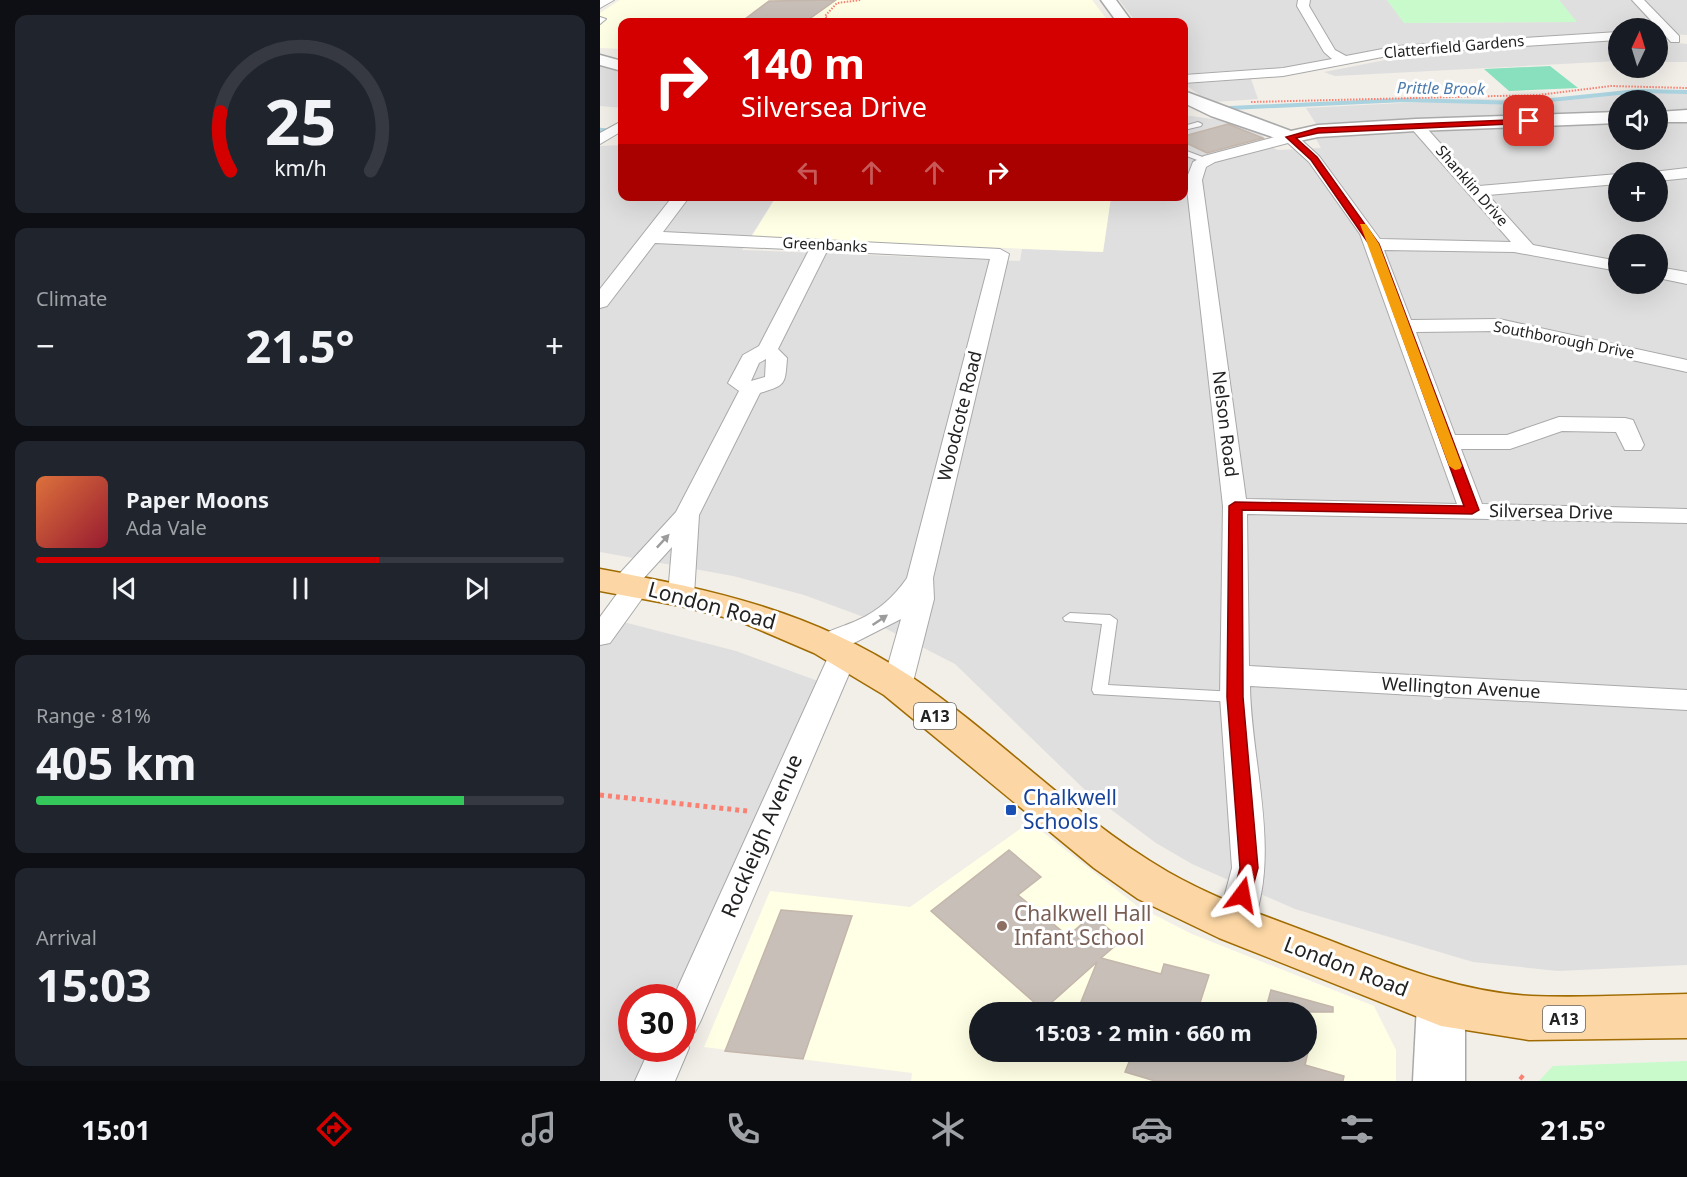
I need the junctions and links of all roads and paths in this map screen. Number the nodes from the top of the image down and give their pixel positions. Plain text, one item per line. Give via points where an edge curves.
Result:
1 (608, 0) edge
2 (861, 0) edge
3 (1108, 0) edge
4 (1304, 0) edge
5 (1638, 0) edge
6 (600, 5) edge
7 (827, 18) edge
8 (1122, 18) edge
9 (1608, 37) edge
10 (1681, 40) edge
11 (600, 60) edge
12 (1344, 60) junction
13 (618, 65) edge
14 (1188, 79) edge
15 (1687, 88) edge
16 (1188, 100) edge
17 (1200, 112) edge
18 (1668, 116) edge
19 (1687, 116) edge
20 (1608, 118) edge
21 (1188, 124) edge
22 (1416, 125) junction
23 (618, 128) edge
24 (1290, 137) junction
25 (600, 140) edge
26 (1191, 170) edge
27 (1687, 173) edge
28 (1668, 175) edge
29 (1608, 180) edge
30 (1476, 191) junction
31 (678, 201) edge
32 (649, 237) junction
33 (1374, 244) junction
34 (821, 245) junction
35 (1527, 249) junction
36 (1000, 254) joint
37 (1608, 264) edge
38 (1668, 275) edge
39 (1687, 278) edge
40 (600, 302) edge
41 (1403, 326) junction
42 (1687, 366) edge
43 (1446, 442) junction
44 (1633, 445) dead end
45 (1235, 506) junction
46 (1472, 510) junction
47 (687, 515) junction
48 (1687, 516) edge
49 (920, 578) junction
50 (620, 584) edge
51 (681, 595) junction
52 (1070, 618) dead end
53 (600, 636) edge
54 (836, 649) junction
55 (897, 686) junction
56 (1235, 686) junction
57 (1687, 700) edge
58 (600, 795) edge
59 (772, 813) junction
60 (1235, 924) junction
61 (696, 988) edge
62 (1441, 1004) junction
63 (1687, 1016) edge
64 (664, 1062) edge
65 (1520, 1076) dead end
66 (655, 1081) edge
67 (1439, 1081) edge
68 (1526, 1081) edge

1 - 6 street
2 - 7 path via 837,3
3 - 8 street
4 - 12 street via 1303,6 1330,52
5 - 10 street
9 - 12 street, Clatterfield Gardens via 1398,50
11 - 13 street
12 - 14 street, Clatterfield Gardens via 1283,72
15 - 17 path via 1611,86 1538,95 1257,102
16 - 17 street
17 - 21 lane
17 - 24 street
18 - 19 street
20 - 22 street
22 - 24 street via 1318,131
22 - 30 street, Shanklin Drive
23 - 25 street
24 - 26 street, Nelson Road
24 - 33 street via 1314,159
26 - 45 street, Nelson Road
27 - 28 street
29 - 30 street
30 - 35 street, Shanklin Drive
31 - 32 street
32 - 34 street, Greenbanks
32 - 40 street
33 - 35 street
33 - 41 street
34 - 36 street, Greenbanks
34 - 47 street via 767,350 750,359 739,383 751,389
35 - 37 street
36 - 49 street, Woodcote Road
38 - 39 street
41 - 42 street, Southborough Drive via 1517,327
41 - 43 street
43 - 44 street via 1510,442 1546,428 1580,424 1625,425
43 - 46 street
45 - 46 street, Silversea Drive
45 - 56 street, Nelson Road
46 - 48 street, Silversea Drive
50 -> 47 street
47 - 51 street
54 -> 49 street, Woodcote Road via 907,600
49 - 55 street, Woodcote Road via 920,599
50 - 51 main road, London Road / A13
50 - 53 street
51 - 54 main road, London Road / A13 via 751,613
52 - 56 lane via 1110,620 1100,690
54 - 55 main road, London Road / A13
54 - 59 street, Rockleigh Avenue
55 - 60 main road, London Road / A13 via 1108,856 1154,886
56 - 57 street, Wellington Avenue
56 - 60 street, Nelson Road via 1249,868
58 - 59 path
59 - 61 street, Rockleigh Avenue
60 - 62 main road, London Road / A13
62 - 63 main road, London Road / A13 via 1529,1018
62 - 67 street
64 - 66 street
65 - 68 path

